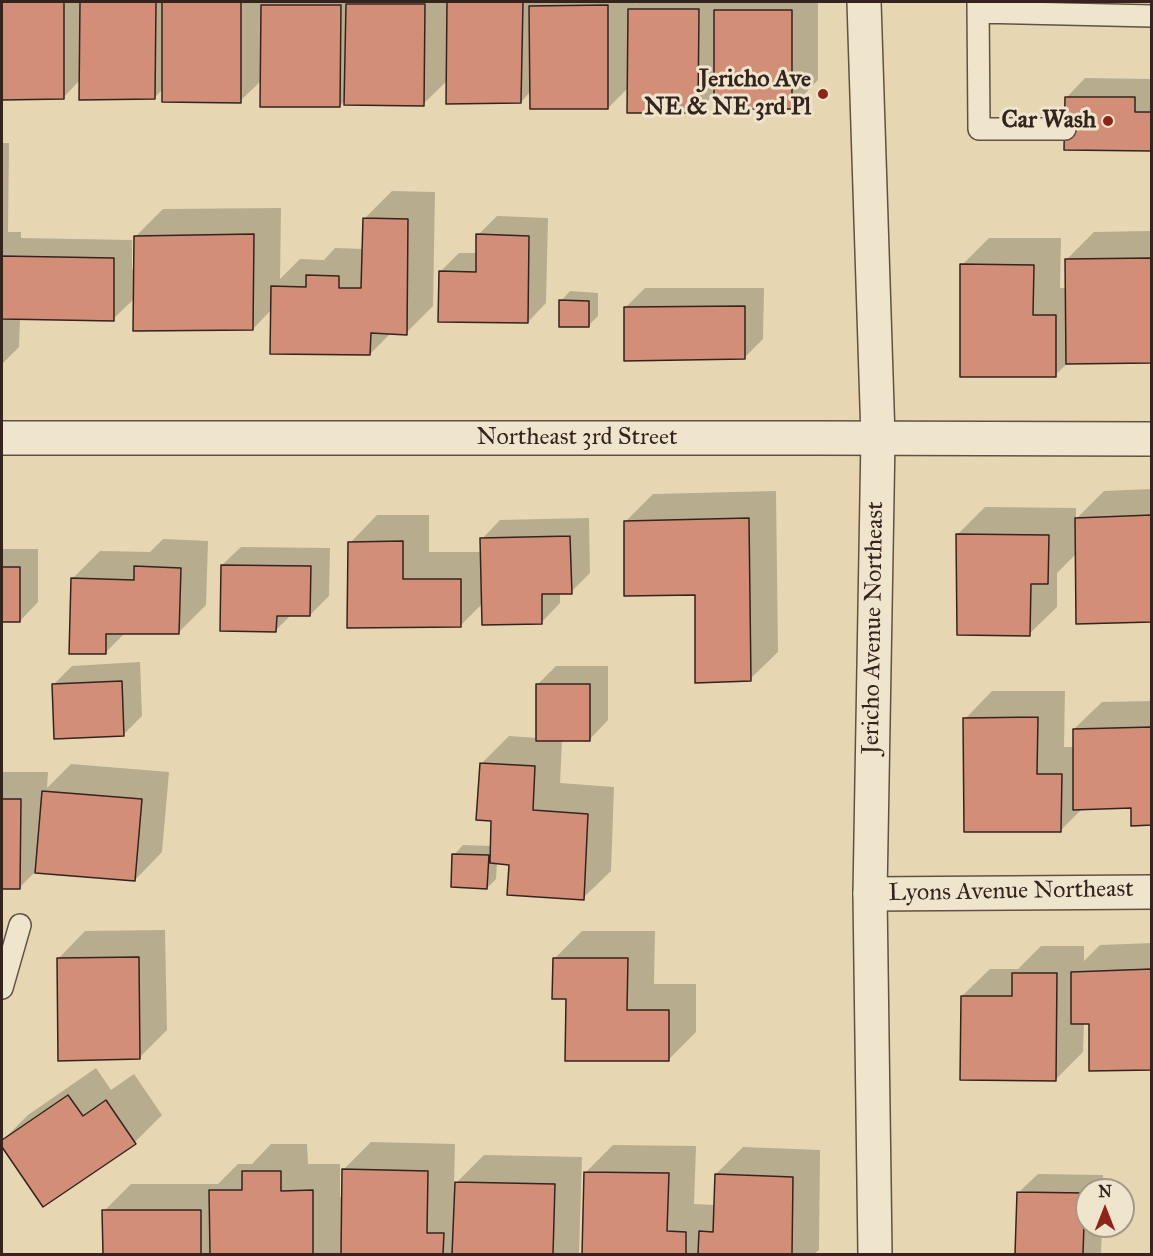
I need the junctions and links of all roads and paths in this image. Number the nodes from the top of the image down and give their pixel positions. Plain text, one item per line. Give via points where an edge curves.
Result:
1 (864, 2) edge
2 (978, 7) edge
3 (1152, 16) edge
4 (1065, 129) dead end
5 (2, 438) edge
6 (878, 438) junction
7 (1152, 439) edge
8 (1152, 891) edge
9 (870, 894) junction
10 (20, 925) dead end
11 (2, 988) edge
12 (875, 1254) edge

1 - 6 street, Jericho Avenue Northeast
2 - 3 lane
2 - 4 lane via 979,129
5 - 6 street, Northeast 3rd Street
6 - 7 street, Northeast 3rd Street
6 - 9 street, Jericho Avenue Northeast
8 - 9 street, Lyons Avenue Northeast
9 - 12 street, Jericho Avenue Northeast
10 - 11 lane

